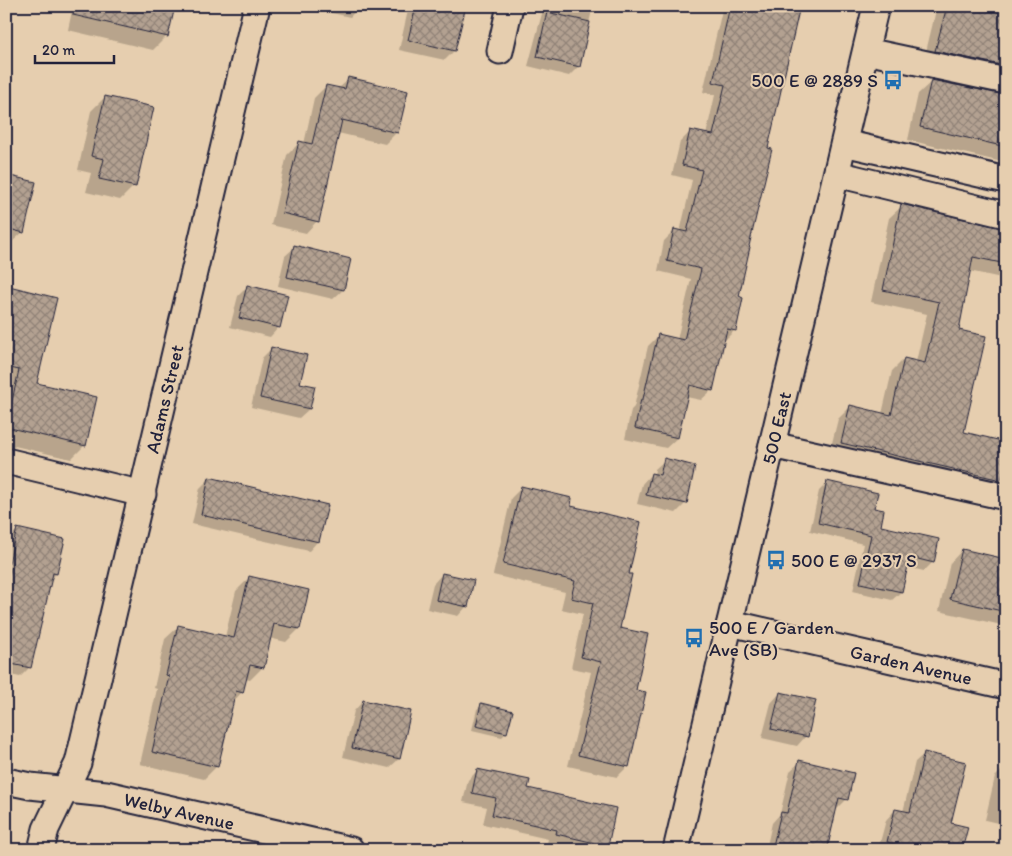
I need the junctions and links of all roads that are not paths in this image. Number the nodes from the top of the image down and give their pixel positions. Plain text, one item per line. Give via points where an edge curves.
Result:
1 (257, 6) edge
2 (510, 6) edge
3 (876, 6) edge
4 (500, 51) dead end
5 (866, 51) junction
6 (1006, 81) edge
7 (844, 143) junction
8 (837, 174) junction
9 (1006, 180) edge
10 (1006, 216) edge
11 (772, 445) junction
12 (6, 461) edge
13 (142, 494) junction
14 (1006, 497) edge
15 (730, 623) junction
16 (1006, 686) edge
17 (6, 781) edge
18 (64, 790) junction
19 (41, 850) edge
20 (351, 850) edge
21 (676, 850) edge

1 - 13 street, Adams Street
2 - 4 street
3 - 5 street, 500 East
5 - 6 street
5 - 7 street, 500 East
7 - 8 street, 500 East
7 - 9 street
8 - 10 street
8 - 11 street, 500 East
11 - 14 street
11 - 15 street, 500 East
12 - 13 street
13 - 18 street, Adams Street via 78,763
15 - 16 street, Garden Avenue
15 - 21 street, 500 East
17 - 18 street, Welby Avenue
18 - 19 street, Adams Street via 46,829
18 - 20 street, Welby Avenue via 106,794

